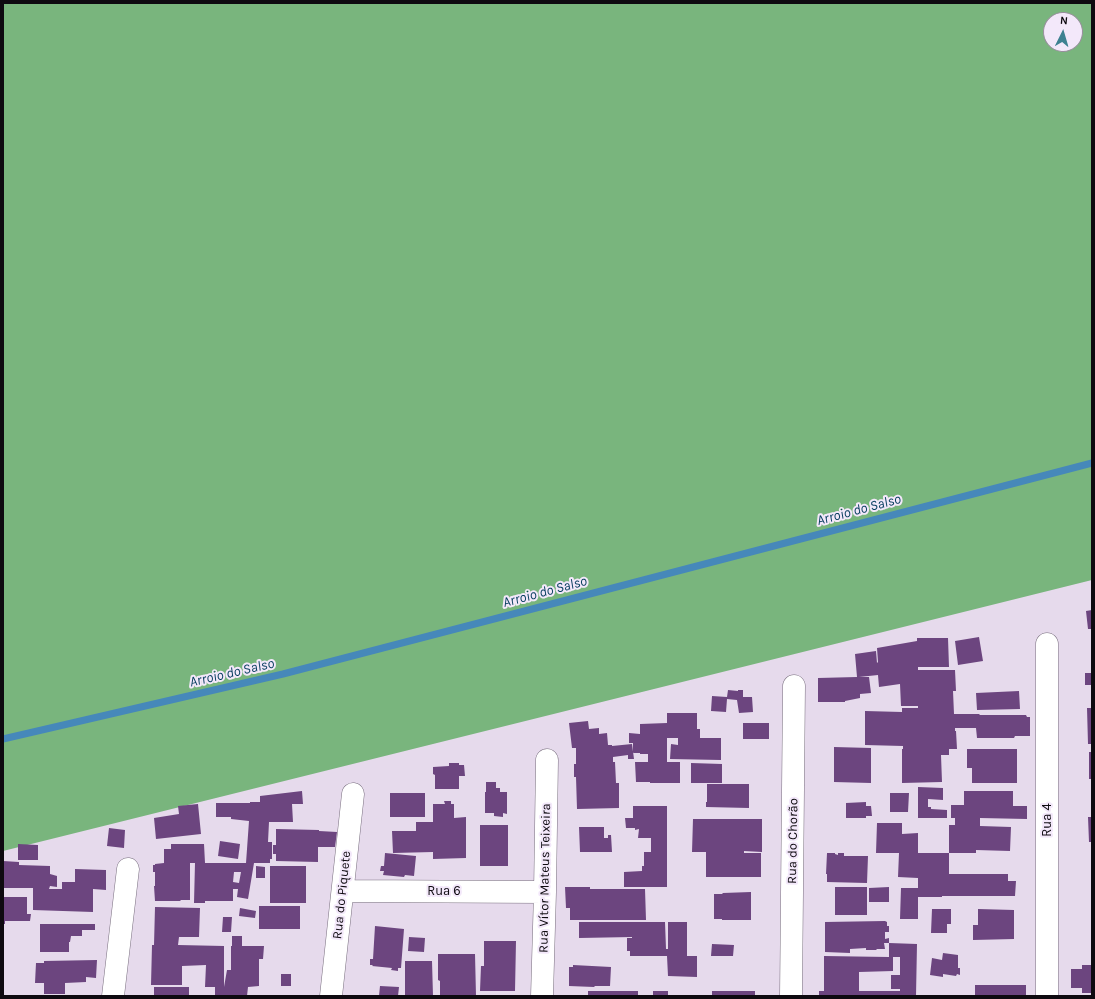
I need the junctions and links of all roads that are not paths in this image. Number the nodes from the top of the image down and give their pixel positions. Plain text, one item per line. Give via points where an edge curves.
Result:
1 (1047, 644) dead end
2 (794, 686) dead end
3 (547, 760) dead end
4 (353, 794) dead end
5 (128, 869) dead end
6 (343, 891) junction
7 (545, 892) junction
8 (113, 996) edge
9 (331, 996) edge
10 (542, 996) edge
11 (791, 996) edge
12 (1047, 996) edge

1 - 12 street, Rua 4
2 - 11 street, Rua do Chorão
3 - 7 street, Rua Vítor Mateus Teixeira
4 - 6 street, Rua do Piquete
5 - 8 street
6 - 7 street, Rua 6
6 - 9 street, Rua do Piquete
7 - 10 street, Rua Vítor Mateus Teixeira

